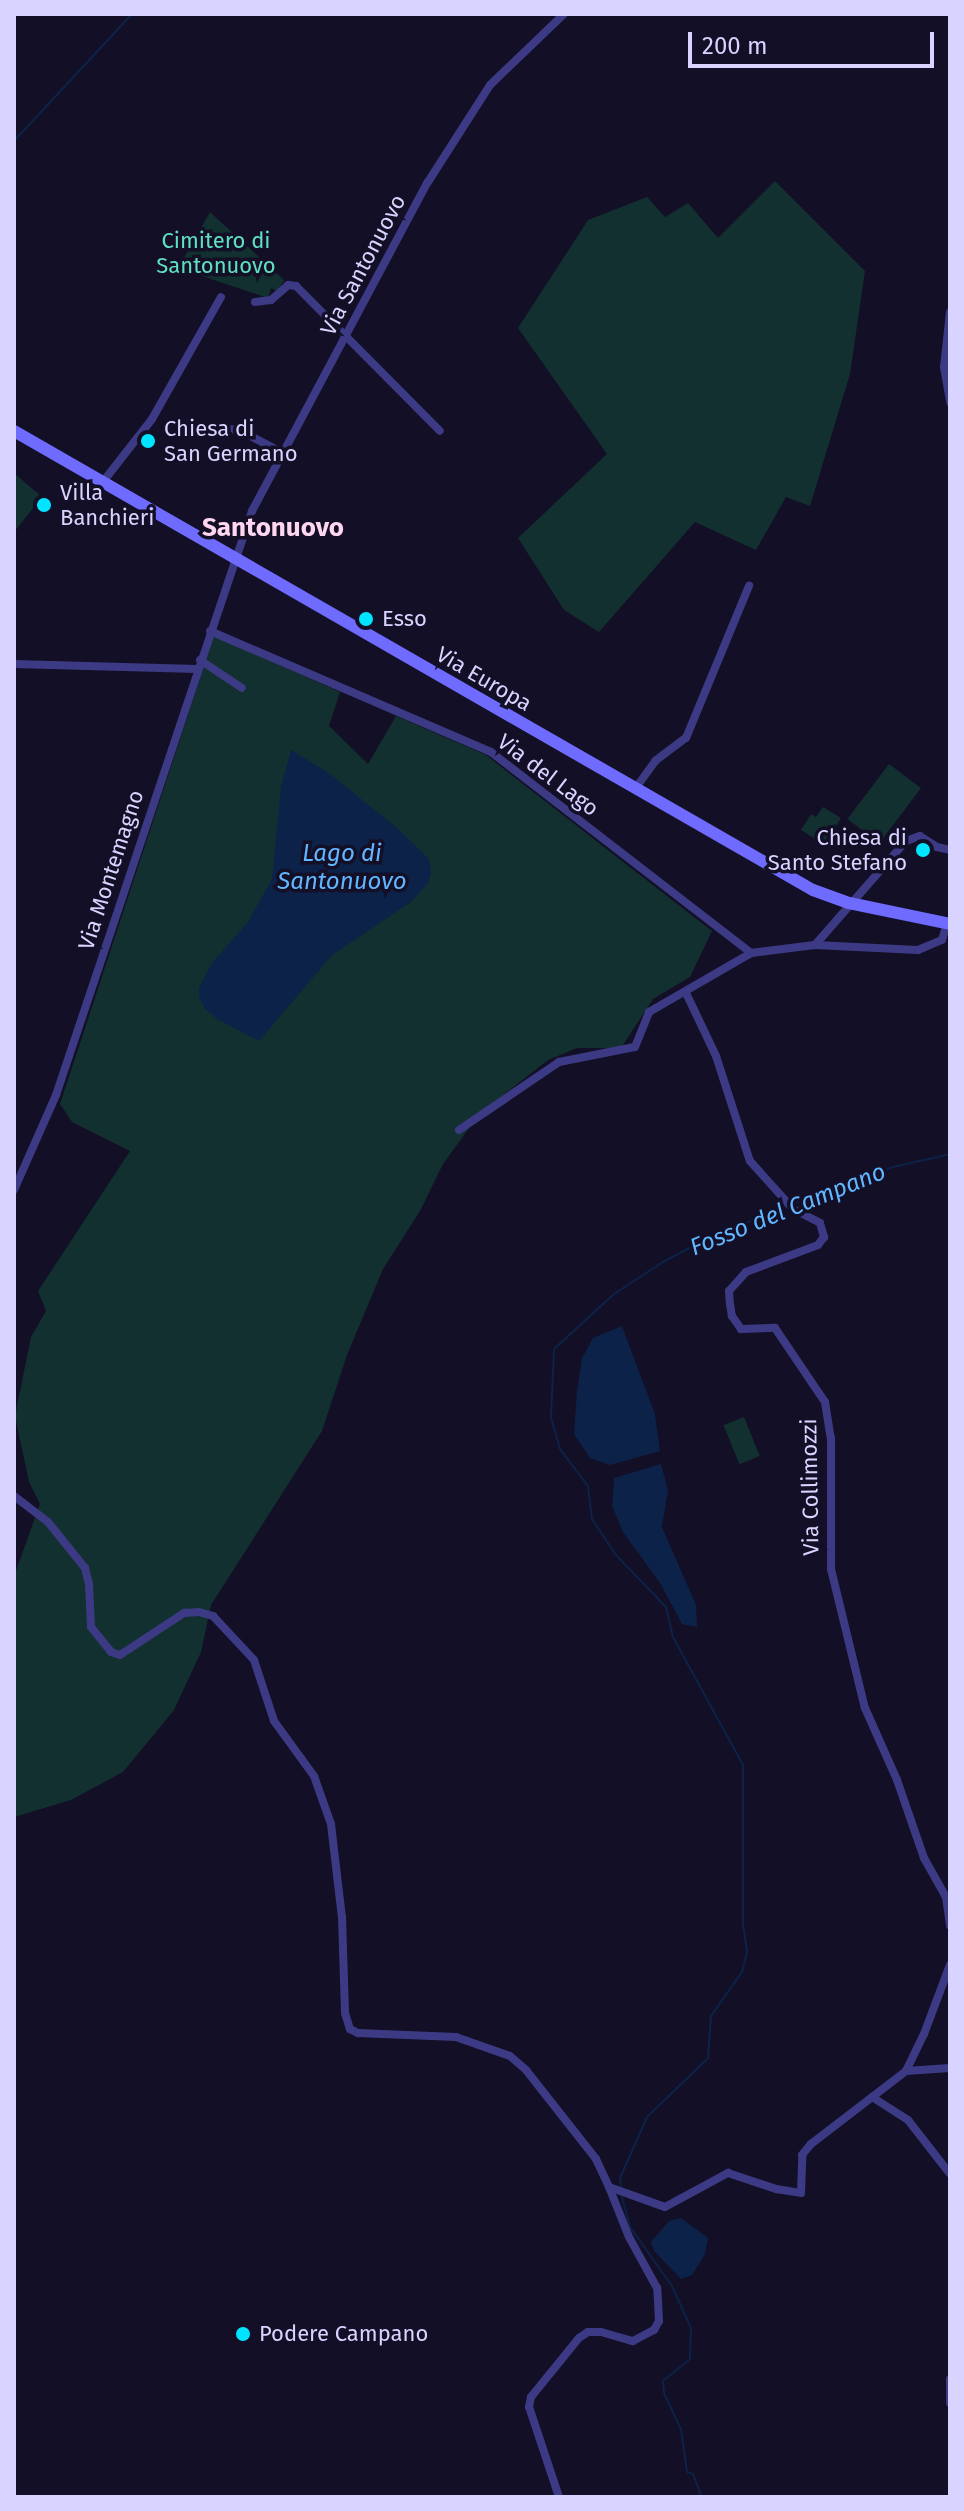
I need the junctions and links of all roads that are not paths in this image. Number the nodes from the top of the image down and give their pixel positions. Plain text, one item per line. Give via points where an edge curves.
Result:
1 (564, 14) edge
2 (221, 297) dead end
3 (255, 302) dead end
4 (950, 312) edge
5 (345, 334) junction
6 (950, 402) edge
7 (225, 430) dead end
8 (14, 431) edge
9 (440, 431) dead end
10 (283, 453) junction
11 (102, 483) junction
12 (233, 559) junction
13 (749, 586) dead end
14 (210, 631) junction
15 (200, 660) junction
16 (14, 664) edge
17 (197, 669) junction
18 (242, 688) dead end
19 (635, 789) junction
20 (950, 850) edge
21 (849, 903) junction
22 (949, 924) edge
23 (815, 945) junction
24 (751, 953) junction
25 (686, 993) junction
26 (459, 1130) dead end
27 (14, 1190) edge
28 (14, 1496) edge
29 (950, 1926) edge
30 (950, 1965) edge
31 (950, 2068) edge
32 (906, 2071) junction
33 (872, 2097) junction
34 (950, 2174) edge
35 (609, 2187) junction
36 (950, 2379) edge
37 (950, 2403) edge
38 (559, 2497) edge

1 - 5 street, Via Santonuovo via 490,85 428,182
2 - 11 street via 152,419
3 - 5 street via 271,300 293,284
4 - 6 street via 944,367
5 - 9 street
5 - 10 street, Via Santonuovo
7 - 10 street via 237,429
8 - 11 main road, Via Europa
10 - 12 street, Via Santonuovo
11 - 12 main road, Via Europa
12 - 14 street, Via Montemagno
12 - 19 main road, Via Europa
13 - 19 street via 686,738 655,761
14 - 15 street, Via Montemagno
14 - 24 street, Via del Lago via 491,752
15 - 17 street, Via Montemagno
15 - 18 street
16 - 17 street
17 - 27 street, Via Montemagno via 56,1095
19 - 21 main road, Via Europa via 813,890
20 - 21 street via 913,837
21 - 22 main road, Via Europa
21 - 23 street
22 - 23 street via 942,940 918,950
23 - 24 street
24 - 25 street
25 - 26 street via 649,1012 635,1047 559,1062
25 - 29 street, Via Collimozzi via 716,1056 750,1161 790,1205 820,1223 824,1237 818,1245 756,1266 735,1280 729,1291 732,1316 741,1329 775,1328 825,1402 831,1438 831,1569 865,1708 924,1858 946,1897
28 - 35 street via 48,1522 85,1568 91,1627 111,1652 120,1655 184,1613 199,1612 213,1616 254,1660 274,1721 314,1776 331,1824 350,2029 456,2037 510,2056 596,2159
30 - 32 street
31 - 32 street
32 - 33 street
33 - 34 street via 908,2120
33 - 35 street via 802,2155 801,2193 728,2173 665,2207
35 - 38 street via 657,2288 659,2321 654,2330 633,2341 588,2332 531,2397 529,2407
36 - 37 street

